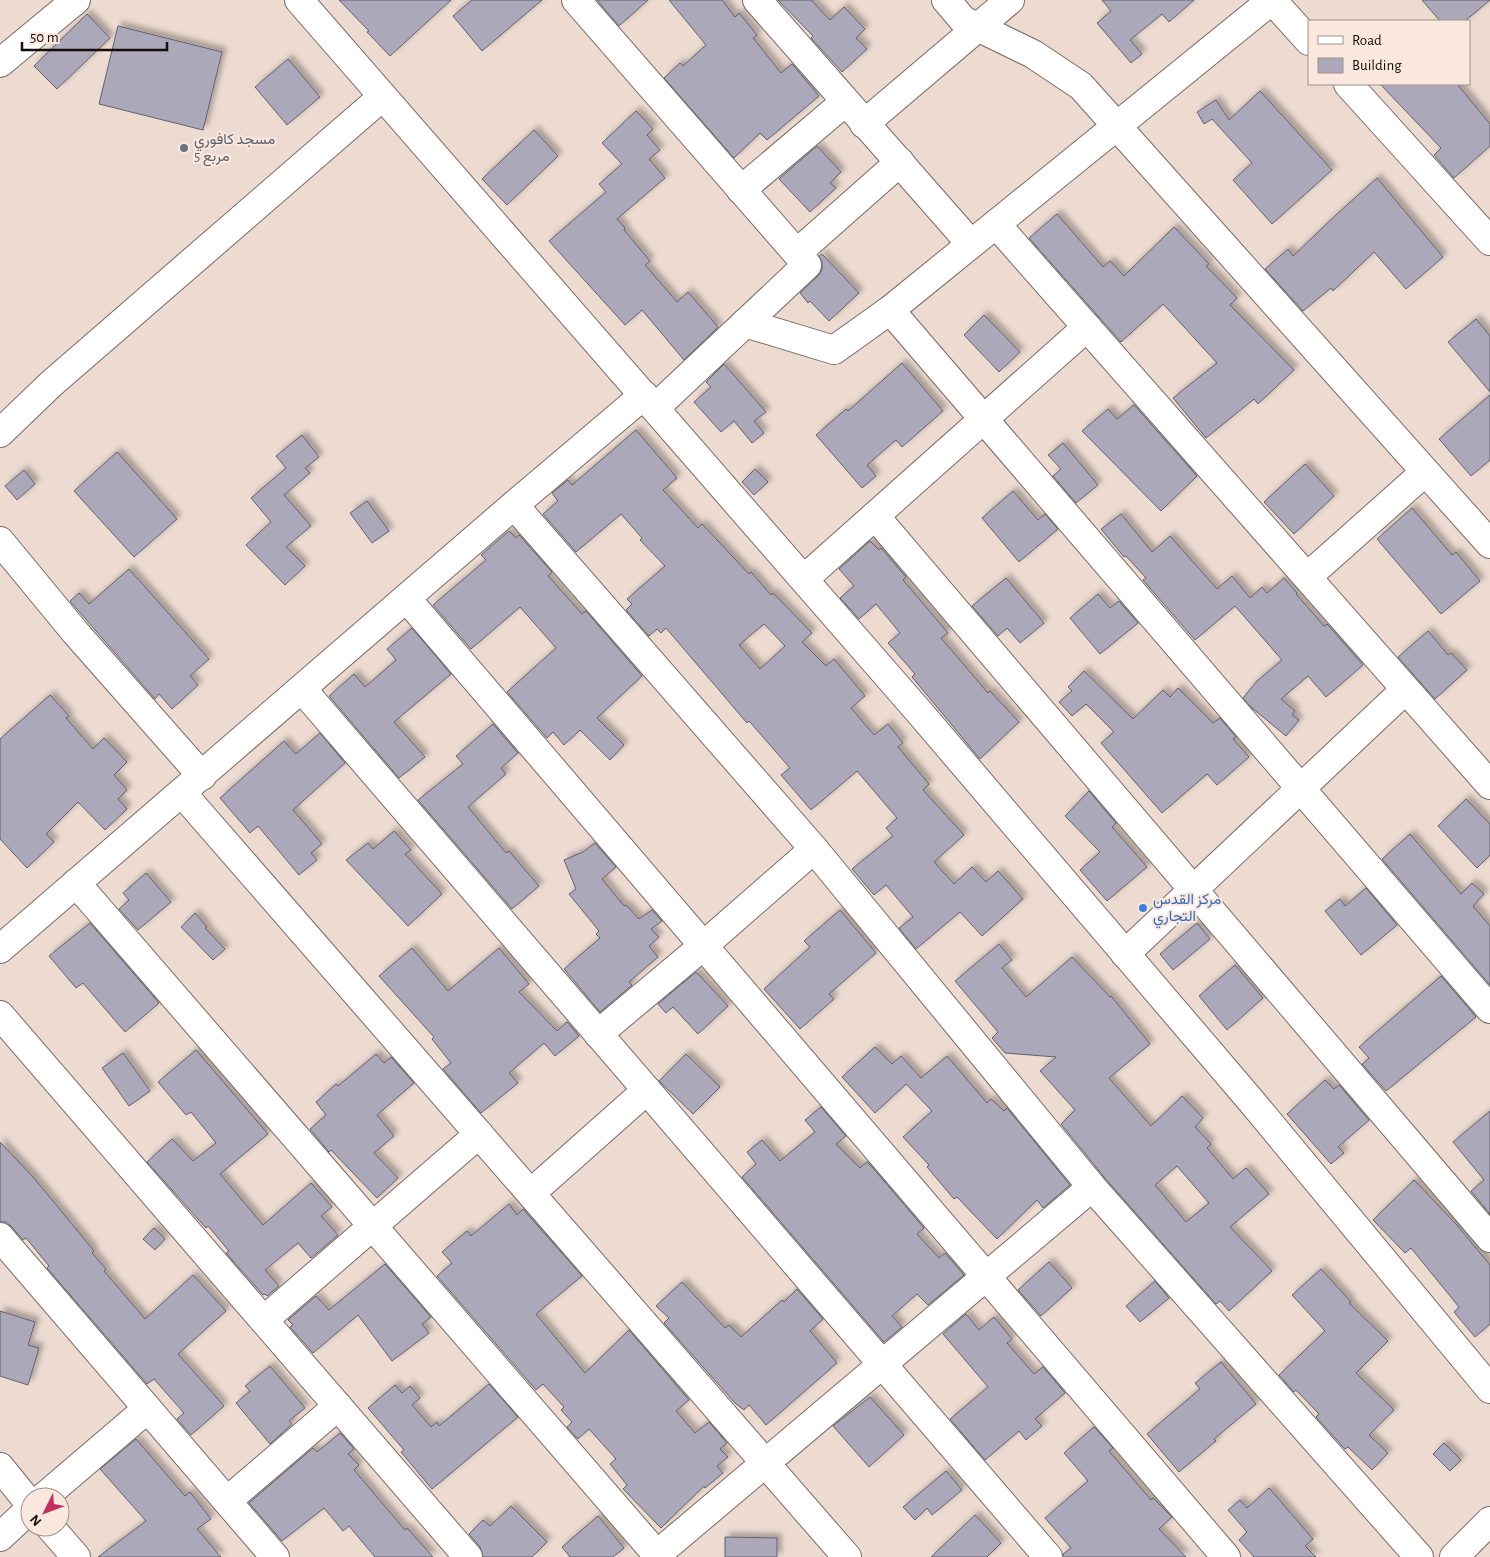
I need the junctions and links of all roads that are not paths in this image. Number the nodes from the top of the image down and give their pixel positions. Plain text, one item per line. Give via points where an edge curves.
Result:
1 (76, 0) edge
2 (299, 0) edge
3 (576, 0) edge
4 (757, 0) edge
5 (946, 0) edge
6 (1010, 0) edge
7 (979, 27) junction
8 (1308, 40) edge
9 (0, 62) edge
10 (1349, 85) edge
11 (382, 97) junction
12 (845, 102) junction
13 (864, 124) junction
14 (1117, 126) junction
15 (900, 162) junction
16 (741, 190) junction
17 (996, 224) junction
18 (1490, 241) edge
19 (971, 244) junction
20 (797, 253) junction
21 (890, 310) junction
22 (745, 323) junction
23 (1087, 327) junction
24 (650, 402) junction
25 (984, 419) junction
26 (0, 433) edge
27 (1426, 472) junction
28 (514, 505) junction
29 (875, 516) junction
30 (0, 541) edge
31 (1490, 544) edge
32 (1307, 577) junction
33 (804, 579) junction
34 (407, 599) junction
35 (302, 689) junction
36 (1405, 690) junction
37 (192, 784) junction
38 (1490, 785) edge
39 (1300, 789) junction
40 (814, 849) junction
41 (76, 883) junction
42 (1193, 890) junction
43 (703, 946) junction
44 (0, 949) edge
45 (1125, 954) junction
46 (1490, 1009) edge
47 (0, 1015) edge
48 (598, 1034) junction
49 (647, 1090) junction
50 (479, 1134) junction
51 (1092, 1187) junction
52 (530, 1193) junction
53 (373, 1226) junction
54 (1490, 1238) edge
55 (4, 1249) edge
56 (986, 1276) junction
57 (264, 1320) junction
58 (882, 1364) junction
59 (1490, 1389) edge
60 (338, 1406) junction
61 (147, 1409) junction
62 (765, 1463) junction
63 (0, 1467) edge
64 (56, 1487) edge
65 (20, 1492) edge
66 (227, 1501) junction
67 (20, 1518) edge
68 (1490, 1521) edge
69 (0, 1537) edge
70 (59, 1537) edge
71 (657, 1556) edge
72 (76, 1557) edge
73 (275, 1557) edge
74 (468, 1557) edge
75 (847, 1557) edge
76 (1048, 1557) edge
77 (1226, 1557) edge
78 (1419, 1557) edge
79 (1454, 1557) edge

1 - 9 street
2 - 11 street
3 - 16 street
4 - 12 street
5 - 7 street via 963,20
6 - 7 street
7 - 13 street
7 - 14 street via 1033,54 1081,86
8 - 14 street via 1272,0
10 - 18 street
11 - 24 street
11 - 26 street via 59,377
12 - 13 street
12 - 16 street
13 - 15 street
14 - 17 street
14 - 27 street
15 - 19 street
15 - 20 street
16 - 20 street
17 - 19 street
17 - 23 street
19 - 21 street
20 - 22 street via 807,265
21 - 22 street via 834,350
21 - 25 street
22 - 24 street
23 - 25 street
23 - 32 street
24 - 28 street
24 - 33 street
25 - 29 street
25 - 39 street
27 - 31 street
27 - 32 street
28 - 34 street
28 - 40 street
29 - 33 street
29 - 42 street
30 - 37 street
32 - 36 street
33 - 45 street
34 - 35 street
34 - 43 street
35 - 37 street
35 - 48 street
36 - 38 street
36 - 39 street
37 - 41 street
37 - 50 street
39 - 42 street
39 - 46 street
40 - 43 street
40 - 51 street
41 - 44 street
41 - 53 street
42 - 45 street
42 - 54 street
43 - 48 street
43 - 56 street
45 - 59 street
47 - 57 street
48 - 49 street
49 - 52 street
49 - 58 street
50 - 52 street
50 - 53 street
51 - 56 street
51 - 78 street
52 - 62 street
53 - 57 street
53 - 71 street
55 - 61 street
56 - 58 street
56 - 77 street
57 - 60 street
58 - 62 street
58 - 76 street
60 - 66 street
60 - 74 street
61 - 64 street
61 - 66 street
62 - 71 street
62 - 75 street
63 - 65 street
66 - 73 street
67 - 69 street
68 - 79 street
70 - 72 street

